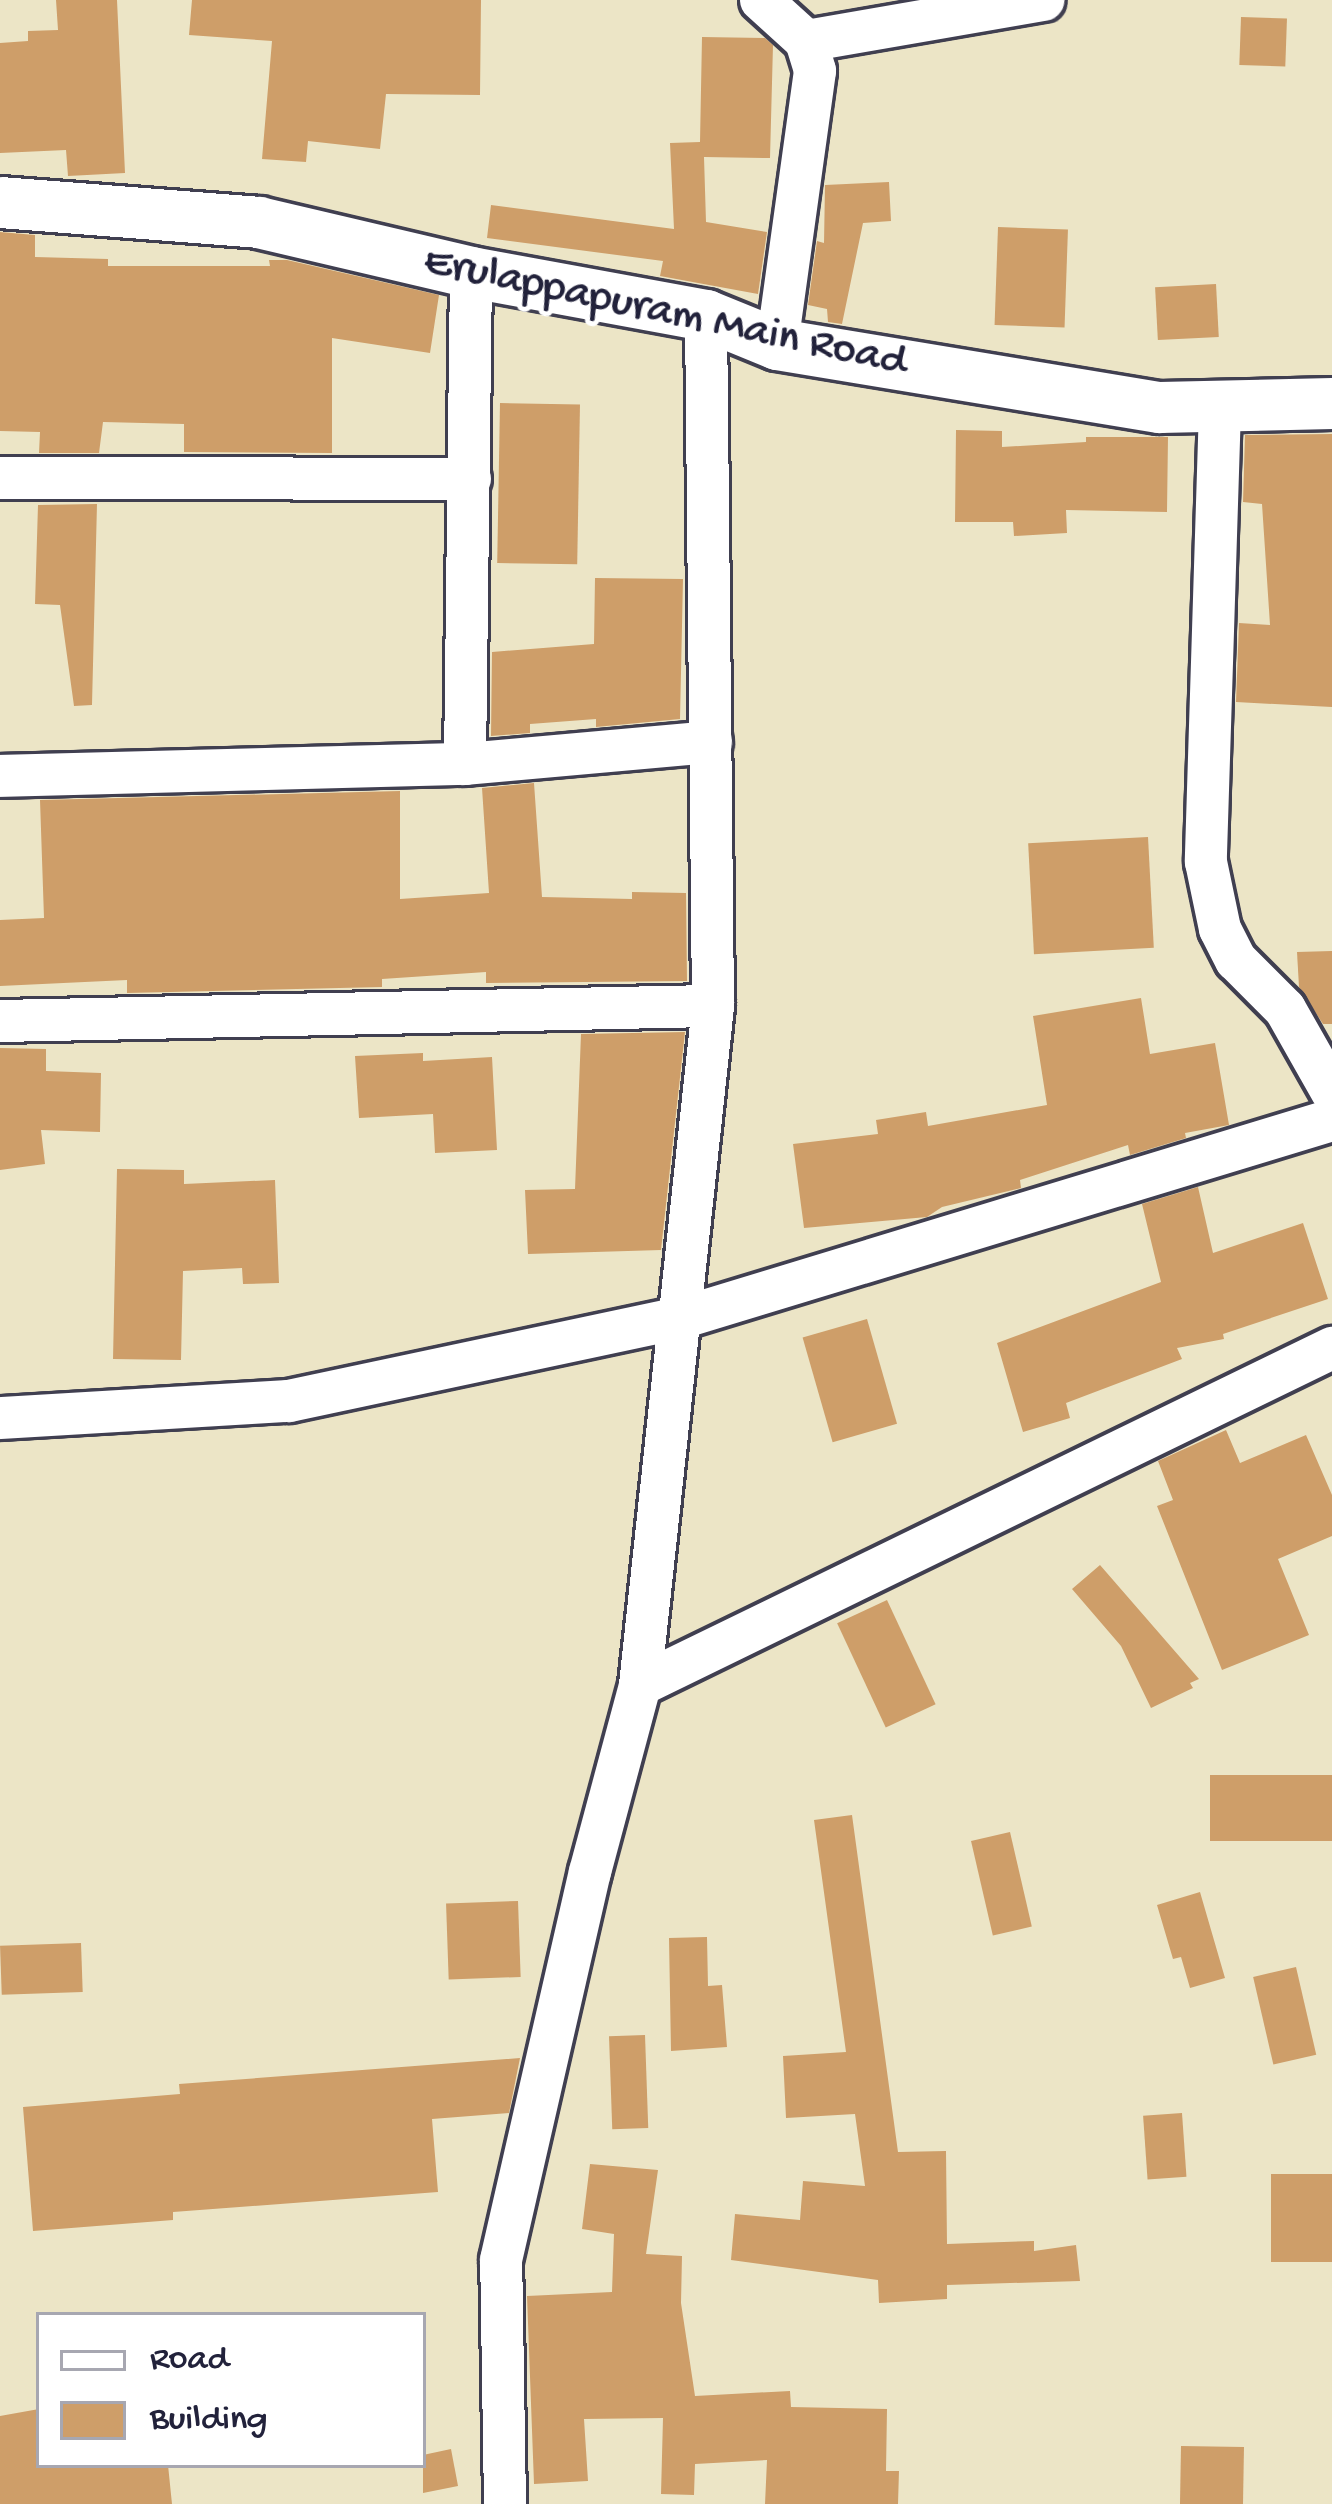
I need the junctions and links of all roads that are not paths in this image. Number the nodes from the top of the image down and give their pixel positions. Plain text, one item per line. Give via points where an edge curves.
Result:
1 (761, 0) edge
2 (1043, 0) edge
3 (806, 41) junction
4 (0, 202) edge
5 (472, 272) junction
6 (706, 314) junction
7 (777, 344) junction
8 (1332, 403) edge
9 (1220, 407) junction
10 (0, 478) edge
11 (470, 479) junction
12 (711, 742) junction
13 (465, 764) junction
14 (0, 776) edge
15 (713, 1006) junction
16 (0, 1021) edge
17 (1332, 1092) edge
18 (1332, 1120) edge
19 (681, 1318) junction
20 (1332, 1348) edge
21 (0, 1418) edge
22 (640, 1685) junction
23 (506, 2504) edge

1 - 3 street
2 - 3 street
3 - 7 street via 814,71
4 - 5 street, Erulappapuram Main Road via 258,222
5 - 6 street, Erulappapuram Main Road
5 - 11 street
6 - 7 street, Erulappapuram Main Road
6 - 12 street
7 - 9 street, Erulappapuram Main Road via 1160,407
8 - 9 street, Erulappapuram Main Road
9 - 17 street via 1206,862 1220,929 1236,960 1285,1009
10 - 11 street
11 - 13 street
12 - 13 street
12 - 15 street
13 - 14 street
15 - 16 street
15 - 19 street
18 - 19 street
19 - 21 street via 290,1401
19 - 22 street
20 - 22 street
22 - 23 street via 501,2260

